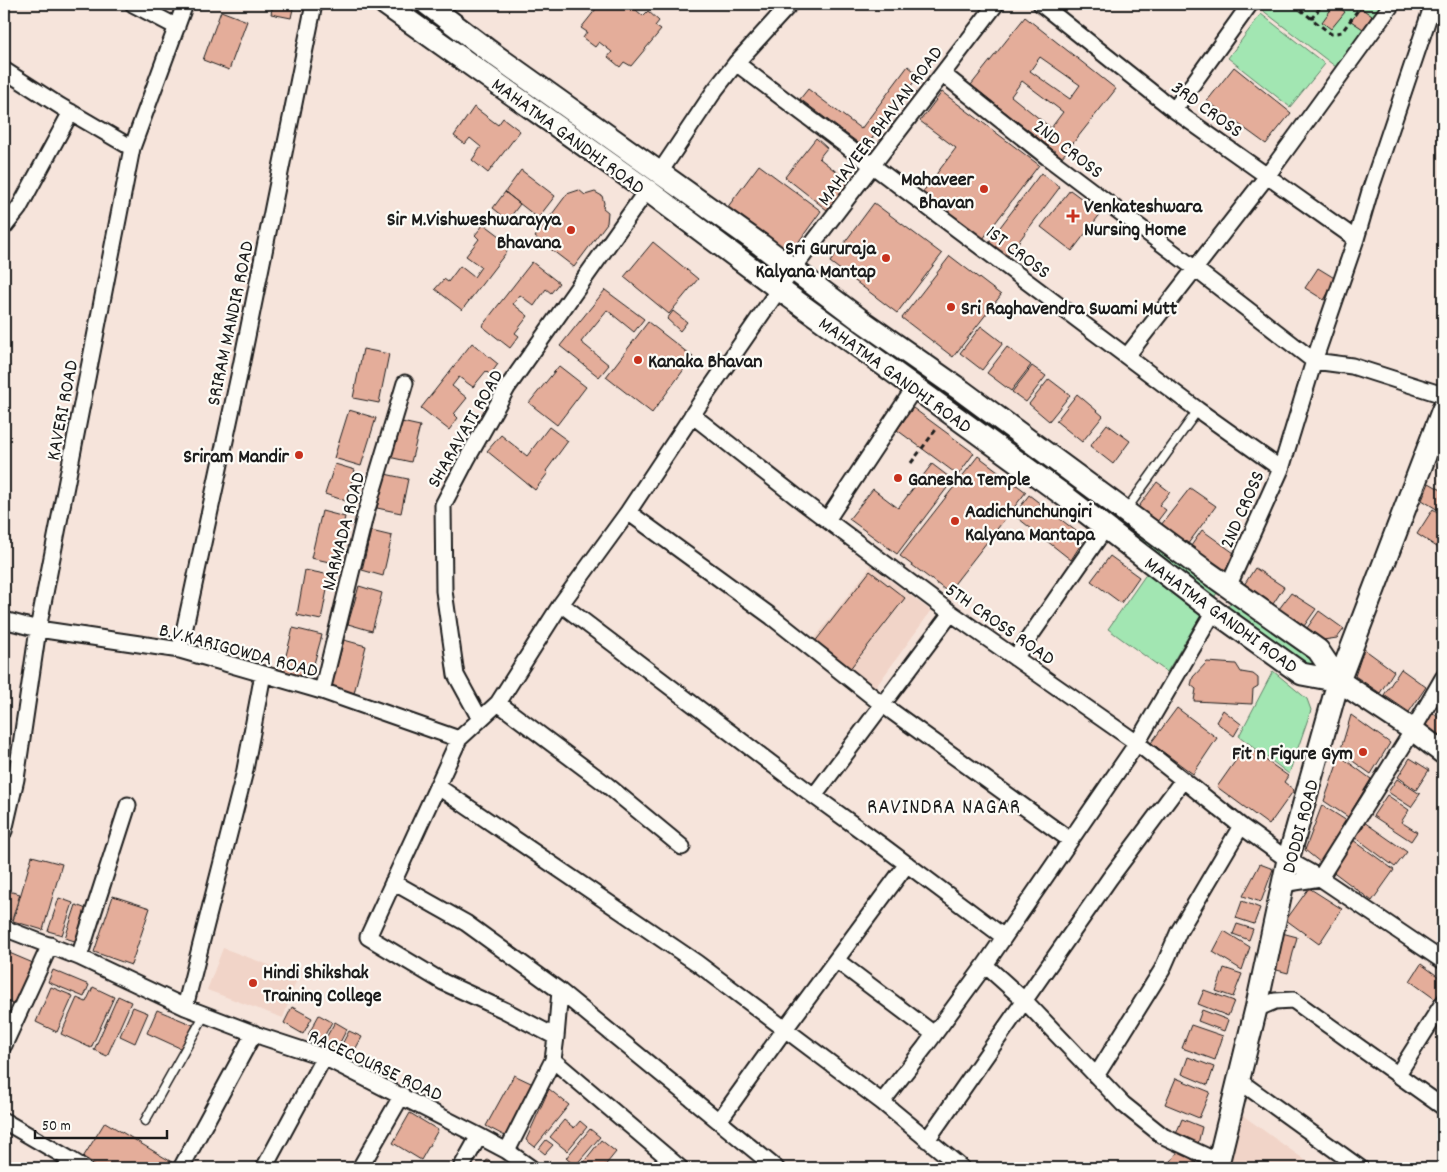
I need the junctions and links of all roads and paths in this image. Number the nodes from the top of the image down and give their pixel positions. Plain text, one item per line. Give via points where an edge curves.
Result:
1 (132, 4) edge
2 (185, 4) edge
3 (314, 4) edge
4 (385, 4) edge
5 (427, 4) edge
6 (790, 4) edge
7 (996, 4) edge
8 (1041, 4) edge
9 (1250, 4) edge
10 (1293, 4) edge
11 (1323, 4) edge
12 (1362, 4) edge
13 (1392, 4) edge
14 (1434, 4) edge
15 (1311, 19) junction
16 (177, 27) junction
17 (736, 63) junction
18 (5, 72) edge
19 (943, 74) junction
20 (1174, 110) junction
21 (71, 112) junction
22 (132, 148) junction
23 (872, 166) junction
24 (660, 172) junction
25 (1267, 176) junction
26 (647, 190) junction
27 (4, 227) edge
28 (1356, 239) junction
29 (1194, 268) junction
30 (793, 270) junction
31 (779, 289) junction
32 (1127, 356) junction
33 (1314, 361) junction
34 (405, 383) dead end
35 (915, 386) junction
36 (1443, 395) edge
37 (984, 408) junction
38 (1443, 409) edge
39 (1198, 410) junction
40 (692, 415) junction
41 (968, 426) junction
42 (938, 427) dead end
43 (911, 463) dead end
44 (1281, 469) junction
45 (1125, 511) junction
46 (628, 512) junction
47 (827, 520) junction
48 (1106, 527) junction
49 (1228, 587) junction
50 (561, 604) junction
51 (1214, 611) junction
52 (951, 613) junction
53 (4, 620) edge
54 (38, 629) junction
55 (180, 650) junction
56 (1015, 658) junction
57 (263, 674) junction
58 (1443, 678) edge
59 (1339, 681) junction
60 (322, 691) junction
61 (498, 703) junction
62 (883, 705) junction
63 (480, 719) junction
64 (1413, 730) junction
65 (459, 739) junction
66 (1137, 743) junction
67 (1443, 753) edge
68 (10, 778) edge
69 (1183, 780) junction
70 (437, 786) junction
71 (814, 796) junction
72 (128, 805) dead end
73 (1241, 826) junction
74 (4, 831) edge
75 (1070, 840) junction
76 (682, 847) dead end
77 (1288, 860) junction
78 (908, 864) junction
79 (1320, 878) junction
80 (393, 882) junction
81 (1283, 884) junction
82 (4, 928) edge
83 (1004, 937) junction
84 (50, 945) junction
85 (79, 957) junction
86 (836, 960) junction
87 (1443, 961) edge
88 (985, 965) junction
89 (560, 991) junction
90 (1024, 1000) junction
91 (1443, 1003) edge
92 (185, 1006) junction
93 (1256, 1010) junction
94 (205, 1014) junction
95 (785, 1029) junction
96 (254, 1033) junction
97 (934, 1034) junction
98 (556, 1037) junction
99 (4, 1045) edge
100 (324, 1057) junction
101 (553, 1060) junction
102 (1398, 1074) junction
103 (1096, 1076) junction
104 (1238, 1080) junction
105 (402, 1096) junction
106 (882, 1102) junction
107 (1443, 1106) edge
108 (145, 1120) dead end
109 (4, 1121) edge
110 (719, 1121) junction
111 (479, 1136) junction
112 (927, 1140) junction
113 (507, 1151) junction
114 (68, 1164) edge
115 (1218, 1165) edge
116 (84, 1168) edge
117 (181, 1168) edge
118 (264, 1168) edge
119 (360, 1168) edge
120 (461, 1168) edge
121 (531, 1168) edge
122 (680, 1168) edge
123 (776, 1168) edge
124 (962, 1168) edge
125 (1360, 1168) edge

1 - 16 street
2 - 16 street, KAVERI ROAD
3 - 55 street, SRIRAM MANDIR ROAD
4 - 26 street, MAHATMA GANDHI ROAD
5 - 24 street, MAHATMA GANDHI ROAD
6 - 17 street
7 - 19 street, MAHAVEER BHAVAN ROAD
8 - 20 street, 3RD CROSS
9 - 20 street
10 - 15 path
11 - 15 path
12 - 15 path via 1342,32 1336,34 1331,34
13 - 25 street
14 - 28 street, 2ND CROSS
16 - 22 street, KAVERI ROAD
17 - 23 street, 1ST CROSS
17 - 24 street
18 - 21 street
19 - 23 street, MAHAVEER BHAVAN ROAD
19 - 29 street, 2ND CROSS via 1047,158
20 - 25 street, 3RD CROSS
21 - 22 street
21 - 27 street via 19,208
22 - 54 street, KAVERI ROAD
23 - 30 street, MAHAVEER BHAVAN ROAD
23 - 32 street, 1ST CROSS
24 - 26 street
24 - 30 street, MAHATMA GANDHI ROAD
25 - 28 street, 3RD CROSS
25 - 29 street
26 - 31 street, MAHATMA GANDHI ROAD
26 - 63 street, SHARAVATI ROAD via 507,388 443,505 444,591 456,675
28 - 33 street, 2ND CROSS
29 - 32 street
29 - 33 street, 2ND CROSS
30 - 31 street, MAHAVEER BHAVAN ROAD
30 - 37 street, MAHATMA GANDHI ROAD
31 - 35 street, MAHATMA GANDHI ROAD
31 - 40 street, MAHAVEER BHAVAN ROAD
32 - 39 street, 1ST CROSS
33 - 36 street via 1352,366
33 - 44 street, 2ND CROSS
34 - 60 street, NARMADA ROAD via 366,516
35 - 41 street, MAHATMA GANDHI ROAD
35 - 47 street
37 - 41 street
37 - 45 street, MAHATMA GANDHI ROAD
38 - 59 street, DODDI ROAD
39 - 44 street, 1ST CROSS
39 - 45 lane
40 - 46 street, MAHAVEER BHAVAN ROAD
40 - 47 street, 5TH CROSS ROAD
41 - 48 street, MAHATMA GANDHI ROAD
42 - 43 path
44 - 49 street, 2ND CROSS
45 - 49 street, MAHATMA GANDHI ROAD
46 - 50 street, MAHAVEER BHAVAN ROAD
46 - 62 street
47 - 52 street, 5TH CROSS ROAD
48 - 51 street, MAHATMA GANDHI ROAD
48 - 56 street
49 - 51 street
49 - 59 street, MAHATMA GANDHI ROAD via 1318,650
50 - 61 street, MAHAVEER BHAVAN ROAD
50 - 71 street
51 - 59 street, MAHATMA GANDHI ROAD via 1302,674
51 - 66 street
52 - 56 street, 5TH CROSS ROAD
52 - 62 street
53 - 54 street, B.V.KARIGOWDA ROAD
54 - 55 street, B.V.KARIGOWDA ROAD
54 - 68 street, KAVERI ROAD
55 - 57 street, B.V.KARIGOWDA ROAD
56 - 66 street, 5TH CROSS ROAD
57 - 60 street, B.V.KARIGOWDA ROAD
57 - 92 street via 244,775
58 - 64 street
59 - 64 street
59 - 77 street, DODDI ROAD
60 - 65 street, B.V.KARIGOWDA ROAD
61 - 63 street, MAHAVEER BHAVAN ROAD
61 - 76 street via 607,785
62 - 71 street
62 - 75 street
63 - 65 street, MAHAVEER BHAVAN ROAD
64 - 67 street
64 - 79 street
65 - 70 street
66 - 69 street, 5TH CROSS ROAD
66 - 75 street
68 - 74 street, KAVERI ROAD
69 - 73 street, 5TH CROSS ROAD
69 - 90 street
70 - 80 street
70 - 95 street via 697,962
71 - 78 street
72 - 85 street
73 - 77 street, 5TH CROSS ROAD
73 - 103 street via 1179,930 1162,970
75 - 83 street
77 - 79 street, 5TH CROSS ROAD
77 - 81 street, DODDI ROAD
78 - 83 street
78 - 86 street
79 - 81 street
79 - 87 street, 5TH CROSS ROAD
80 - 89 street via 466,923
80 - 98 street via 368,937 443,982
81 - 93 street, DODDI ROAD
82 - 84 street, RACECOURSE ROAD
83 - 88 street
84 - 85 street, RACECOURSE ROAD
84 - 99 street
85 - 92 street, RACECOURSE ROAD
86 - 95 street
86 - 97 street
88 - 90 street
88 - 97 street
89 - 98 street
89 - 110 street
90 - 103 street
90 - 112 street
91 - 102 street
92 - 94 street, RACECOURSE ROAD
93 - 102 street via 1275,1001 1293,1000
93 - 104 street, DODDI ROAD
94 - 96 street, RACECOURSE ROAD
94 - 108 lane
95 - 106 street
95 - 110 street
96 - 100 street, RACECOURSE ROAD
96 - 117 street
97 - 106 street
98 - 101 street
100 - 105 street, RACECOURSE ROAD
100 - 118 street
101 - 113 street
101 - 122 street
102 - 107 street
103 - 115 street via 1123,1104 1162,1136
104 - 115 street, DODDI ROAD
104 - 125 street
105 - 111 street, RACECOURSE ROAD
105 - 119 street
106 - 112 street
109 - 114 street
110 - 123 street
111 - 113 street, RACECOURSE ROAD
111 - 120 street
112 - 124 street
113 - 121 street, RACECOURSE ROAD
114 - 116 street

